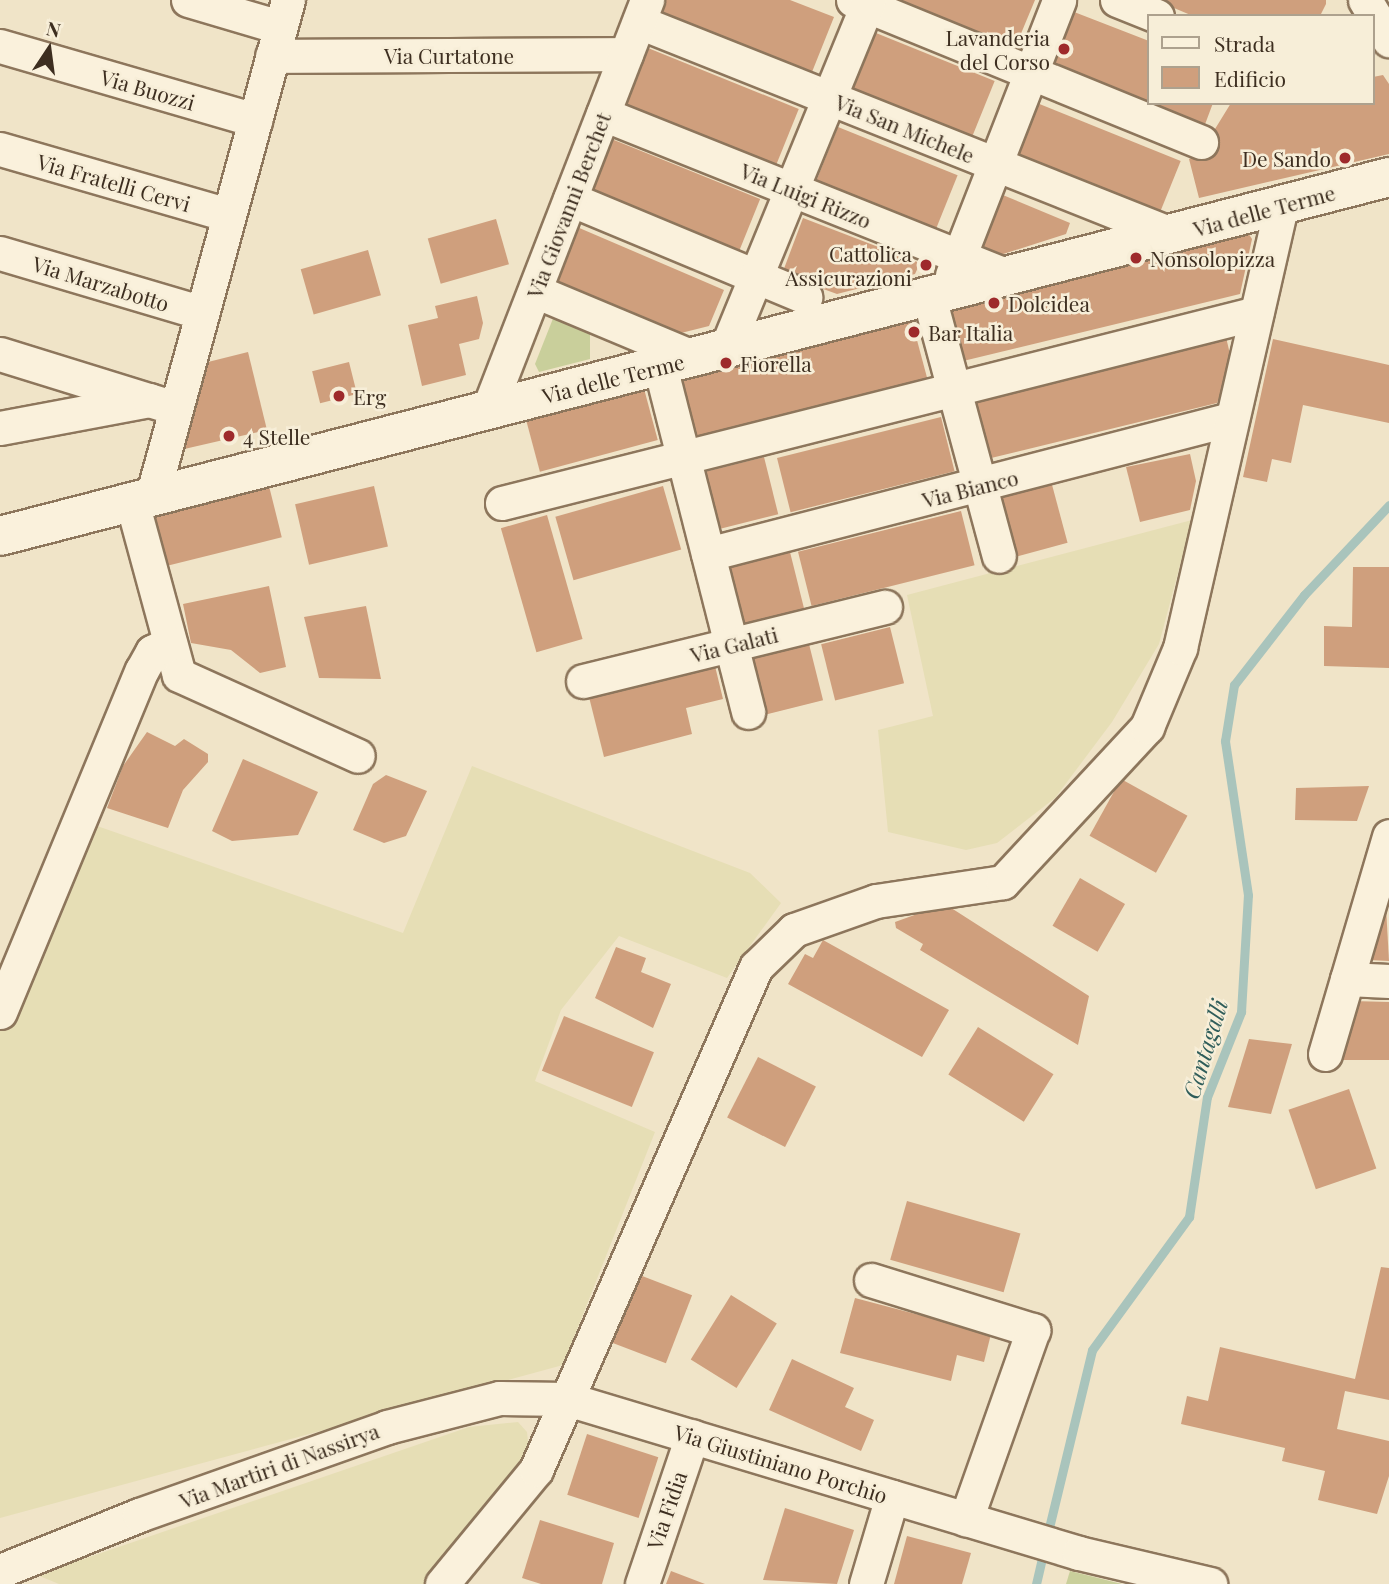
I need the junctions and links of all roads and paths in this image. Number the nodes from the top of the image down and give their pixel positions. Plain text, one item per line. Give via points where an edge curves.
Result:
1 (188, 0) edge
2 (1059, 0) edge
3 (1117, 0) edge
4 (863, 2) edge
5 (643, 11) edge
6 (1152, 14) edge
7 (280, 28) edge
8 (0, 47) edge
9 (626, 54) junction
10 (1031, 72) junction
11 (829, 97) junction
12 (603, 114) junction
13 (255, 120) junction
14 (1201, 142) dead end
15 (0, 149) edge
16 (995, 164) junction
17 (1389, 177) edge
18 (791, 189) junction
19 (570, 199) junction
20 (1282, 204) junction
21 (229, 215) junction
22 (1171, 234) junction
23 (0, 253) edge
24 (960, 256) junction
25 (1009, 275) junction
26 (756, 276) junction
27 (534, 290) junction
28 (937, 294) junction
29 (805, 297) dead end
30 (202, 313) junction
31 (1256, 313) junction
32 (0, 354) edge
33 (693, 357) junction
34 (954, 390) junction
35 (162, 404) junction
36 (488, 410) junction
37 (1231, 419) junction
38 (0, 428) edge
39 (683, 458) junction
40 (980, 485) junction
41 (142, 499) junction
42 (502, 503) dead end
43 (0, 536) edge
44 (708, 554) junction
45 (999, 555) dead end
46 (885, 607) dead end
47 (170, 643) junction
48 (731, 645) junction
49 (583, 681) dead end
50 (748, 712) dead end
51 (358, 756) dead end
52 (1389, 835) edge
53 (1382, 881) edge
54 (1347, 979) junction
55 (1389, 981) edge
56 (0, 1012) edge
57 (1325, 1054) dead end
58 (872, 1280) dead end
59 (567, 1399) junction
60 (692, 1436) junction
61 (892, 1497) junction
62 (981, 1523) junction
63 (0, 1572) edge
64 (442, 1584) edge
65 (642, 1584) edge
66 (866, 1584) edge
67 (1210, 1584) edge

1 - 7 street, Via Curtatone
2 - 10 street
3 - 6 street
4 - 10 street
4 - 11 street
5 - 9 street, Via Giovanni Berchet
5 - 11 street, Via San Michele
7 - 9 street, Via Curtatone
7 - 13 street
8 - 13 street, Via Buozzi
9 - 12 street, Via Giovanni Berchet
10 - 14 street
10 - 16 street
11 - 16 street, Via San Michele
11 - 18 street
12 - 18 street, Via Luigi Rizzo
12 - 19 street, Via Giovanni Berchet
13 - 21 street
15 - 21 street, Via Fratelli Cervi
16 - 22 street, Via San Michele
16 - 24 street
17 - 20 main road, Via delle Terme
18 - 24 street, Via Luigi Rizzo
18 - 26 street
19 - 26 street
19 - 27 street, Via Giovanni Berchet
20 - 22 main road, Via delle Terme
20 - 31 street
21 - 30 street
22 - 25 main road, Via delle Terme
23 - 30 street, Via Marzabotto
24 - 25 street, Via Luigi Rizzo
24 - 28 street
25 - 28 main road, Via delle Terme
26 - 29 street
26 - 33 street
27 - 33 street
27 - 36 street, Via Giovanni Berchet
28 - 33 main road, Via delle Terme
28 - 34 street
30 - 35 street
31 - 34 street
31 - 37 street
32 - 35 street
33 - 36 main road, Via delle Terme
33 - 39 street
34 - 39 street
34 - 40 street
35 - 38 street
35 - 41 street
36 - 41 main road, Via delle Terme
37 - 40 street, Via Bianco
37 - 59 street via 1215,509 1180,649 1147,727 1003,882 876,901 794,930 756,967
39 - 42 street
39 - 44 street
40 - 44 street, Via Bianco
40 - 45 street
41 - 43 main road, Via delle Terme
41 - 47 street
44 - 48 street
46 - 48 street, Via Galati
47 - 51 street via 179,675
47 - 56 street via 152,652 142,670
48 - 49 street, Via Galati
48 - 50 street
52 - 53 street
53 - 54 street
54 - 55 street
54 - 57 street
58 - 62 street via 1033,1330
59 - 60 street, Via Giustiniano Porchio
59 - 63 street, Via Martiri di Nassirya via 499,1398 387,1427 139,1515
59 - 64 street via 536,1470
60 - 61 street, Via Giustiniano Porchio
60 - 65 street, Via Fidia
61 - 62 street, Via Giustiniano Porchio
61 - 66 street
62 - 67 street, Via Giustiniano Porchio via 1079,1553

